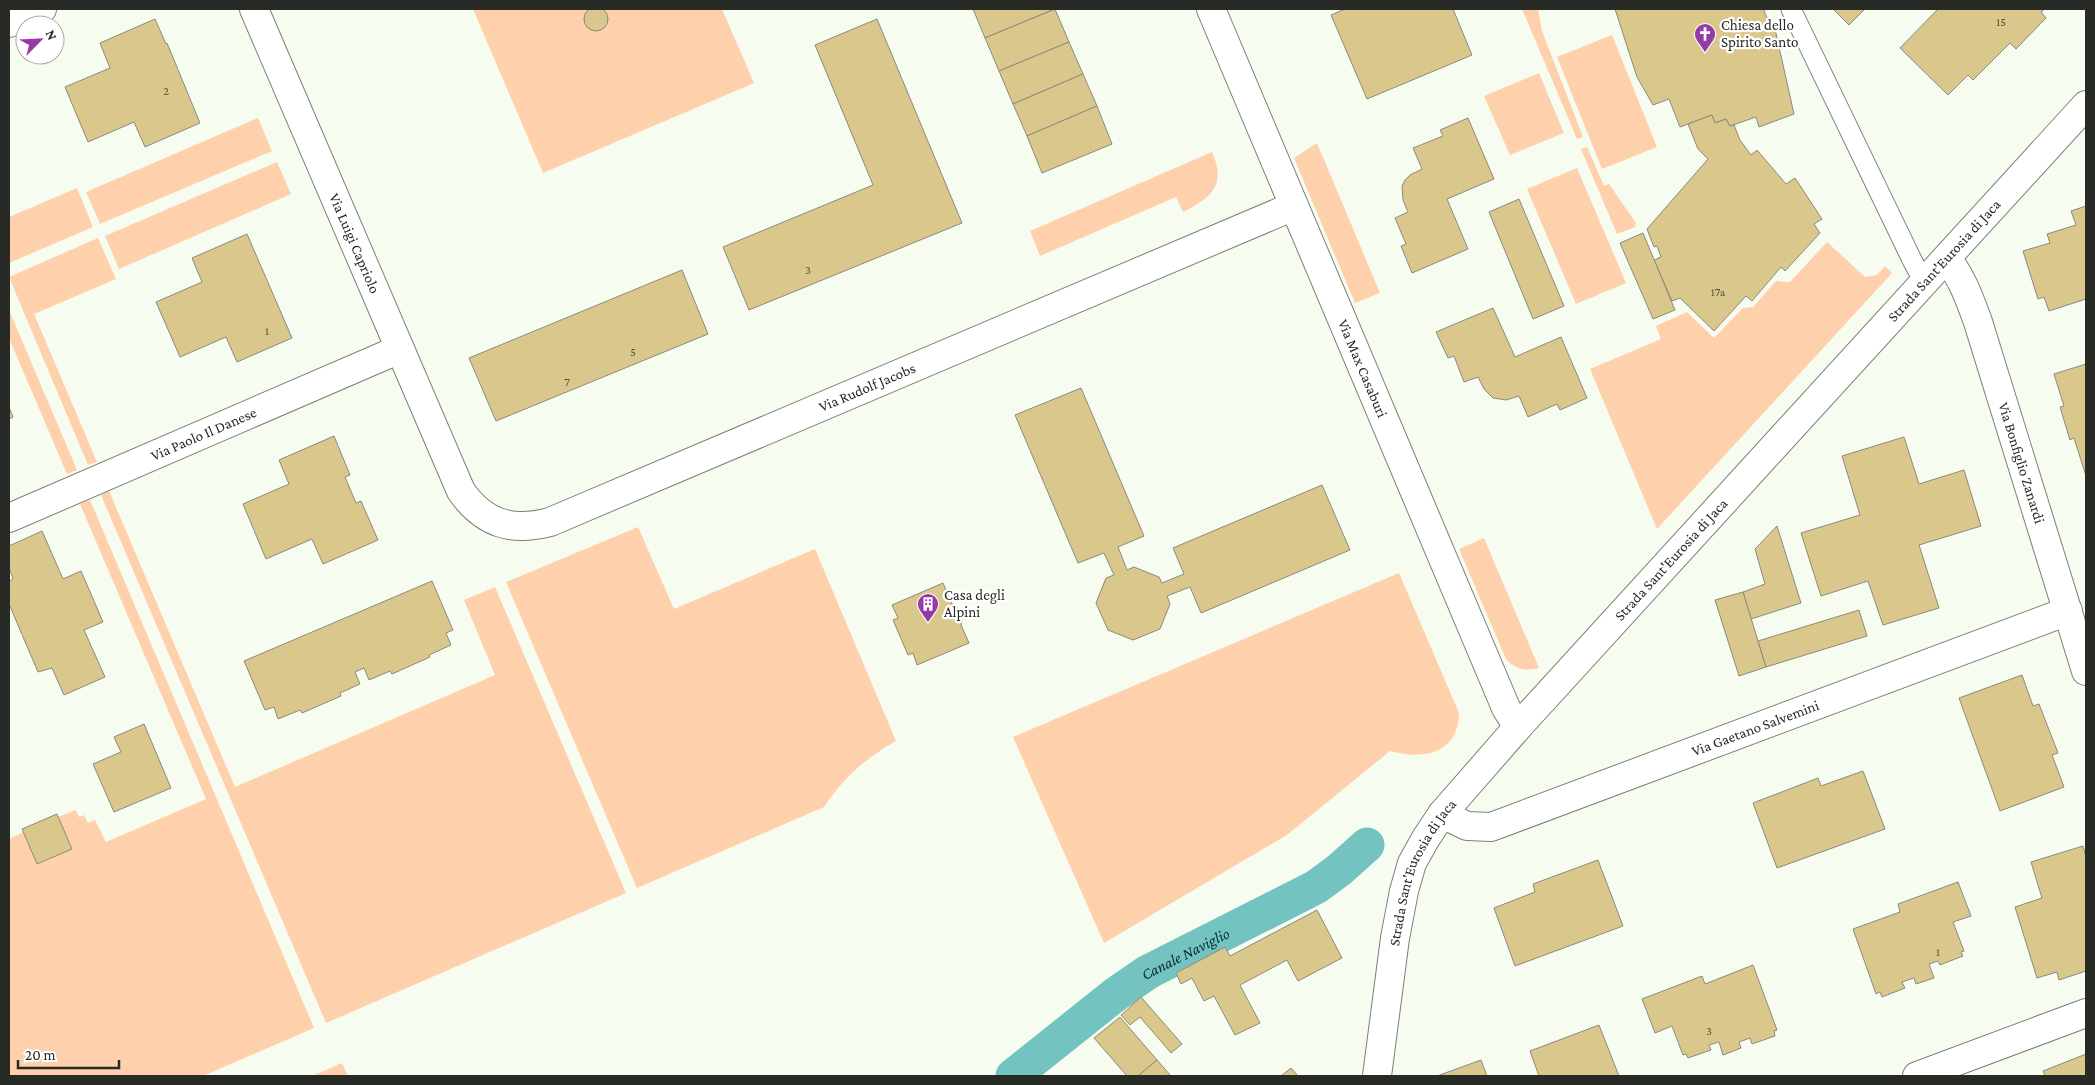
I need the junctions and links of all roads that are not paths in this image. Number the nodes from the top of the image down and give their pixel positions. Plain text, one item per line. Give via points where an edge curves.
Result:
1 (42, 9) edge
2 (254, 9) edge
3 (1210, 9) edge
4 (1791, 9) edge
5 (9, 23) edge
6 (2086, 105) edge
7 (1294, 206) junction
8 (1947, 258) junction
9 (1927, 280) junction
10 (400, 350) junction
11 (454, 477) joint
12 (9, 518) edge
13 (2068, 612) junction
14 (2086, 671) edge
15 (1518, 727) junction
16 (1442, 814) junction
17 (2086, 1013) edge
18 (1377, 1076) edge
19 (1917, 1076) edge

1 - 5 street
2 - 10 street, Via Luigi Capriolo
3 - 7 street, Via Max Casaburi
4 - 9 lane via 1912,260
6 - 8 street, Strada Sant'Eurosia di Jaca
7 - 11 street, Via Rudolf Jacobs via 550,522 523,527 494,521 470,503
7 - 15 street, Via Max Casaburi via 1506,708
8 - 9 street, Strada Sant'Eurosia di Jaca
8 - 13 street, Via Bonfiglio Zanardi via 1956,270 1978,322
9 - 15 street, Strada Sant'Eurosia di Jaca
10 - 11 street, Via Luigi Capriolo
10 - 12 street, Via Paolo Il Danese
13 - 14 street, Via Bonfiglio Zanardi
13 - 16 street, Via Gaetano Salvemini via 1491,827 1474,827
15 - 16 street, Strada Sant'Eurosia di Jaca
16 - 18 street, Strada Sant'Eurosia di Jaca via 1418,851 1406,884 1395,938
17 - 19 street

